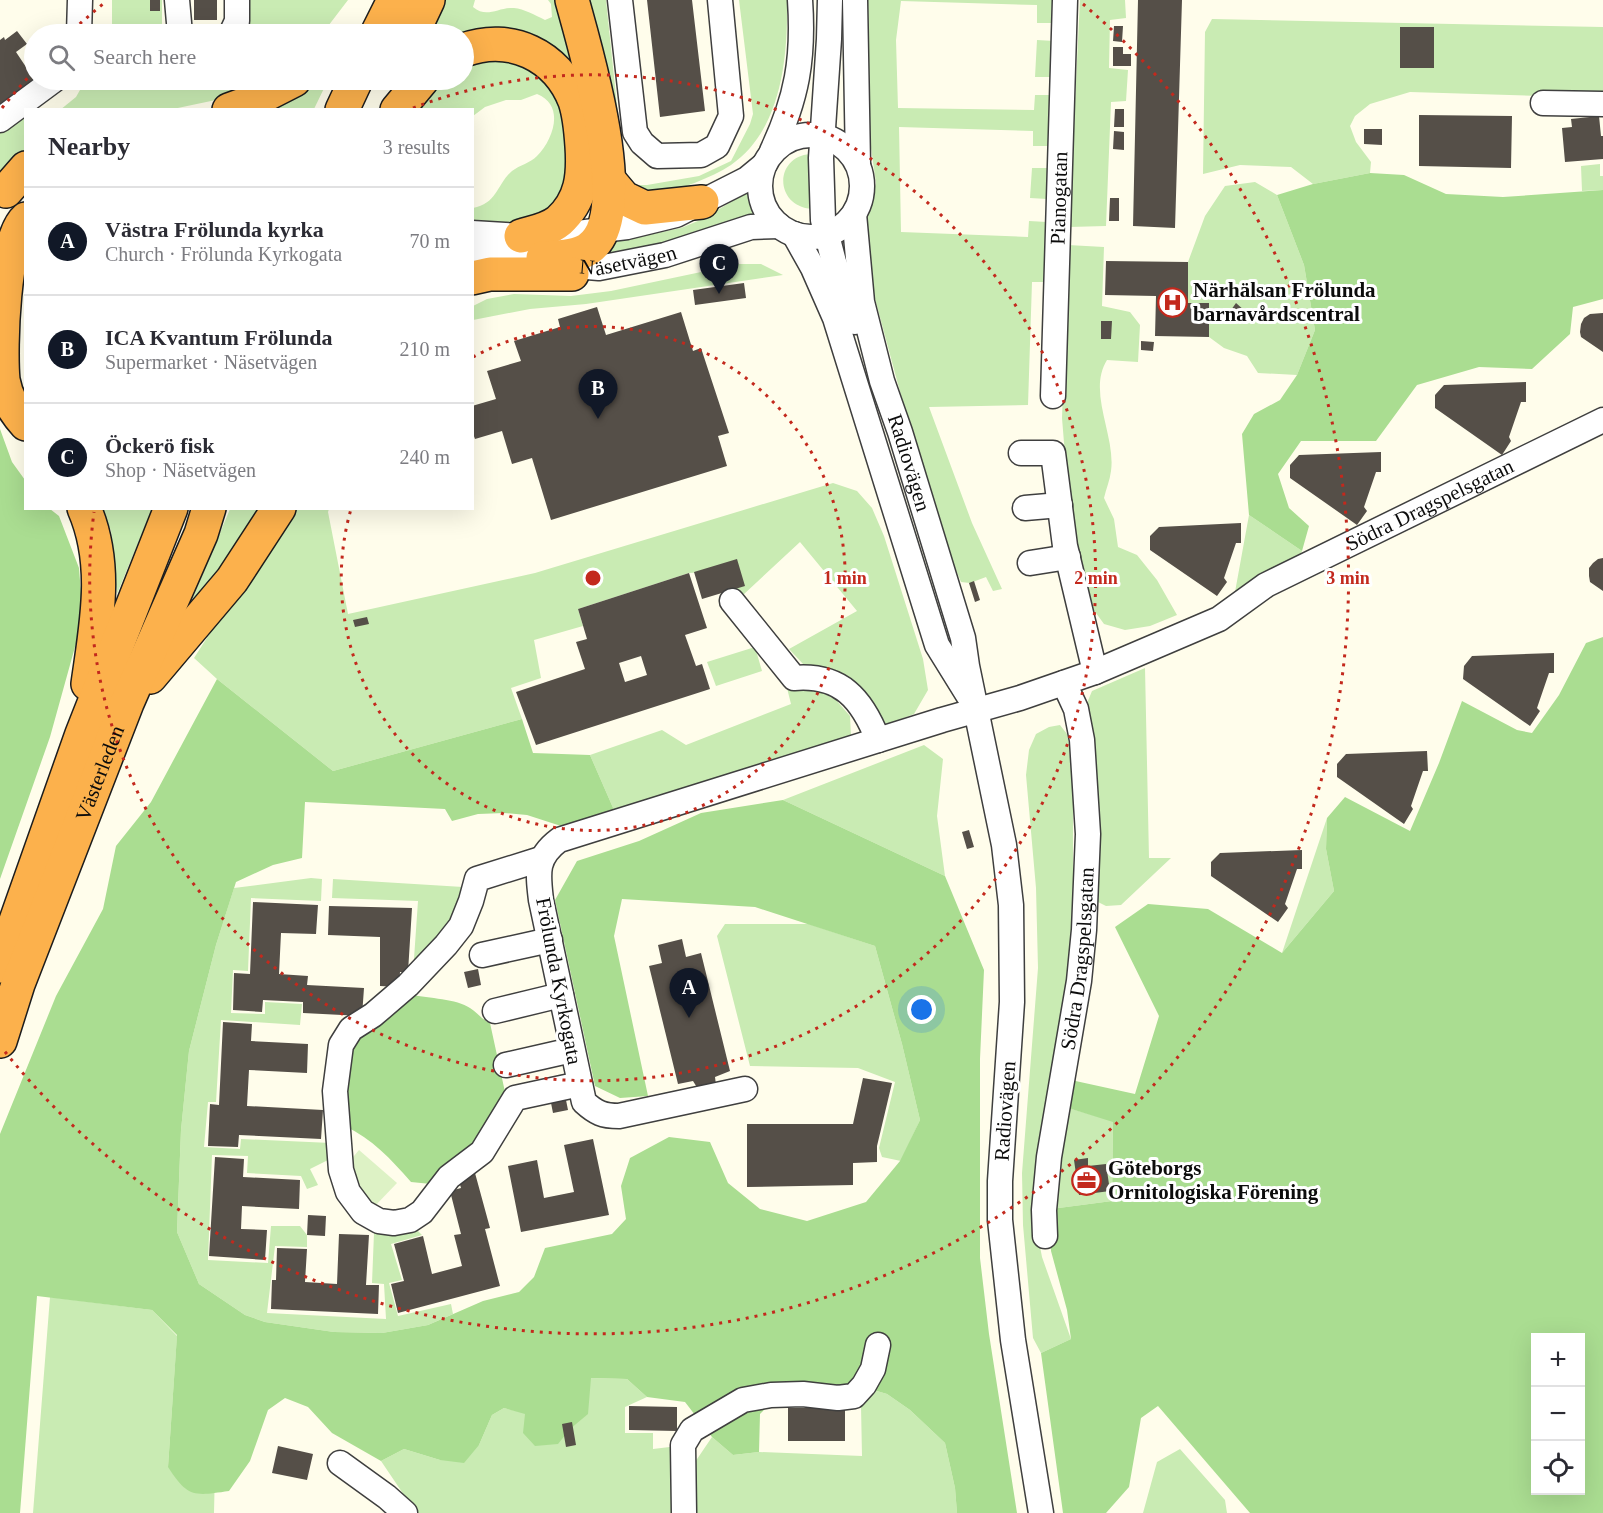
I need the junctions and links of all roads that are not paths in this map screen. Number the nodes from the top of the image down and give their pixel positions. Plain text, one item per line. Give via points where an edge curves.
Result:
1 (80, 0) edge
2 (177, 0) edge
3 (237, 0) edge
4 (428, 0) edge
5 (572, 0) edge
6 (620, 0) edge
7 (720, 0) edge
8 (800, 0) edge
9 (830, 0) edge
10 (855, 0) edge
11 (1065, 0) edge
12 (79, 24) edge
13 (179, 24) edge
14 (236, 24) edge
15 (388, 24) edge
16 (474, 46) edge
17 (40, 90) edge
18 (274, 90) edge
19 (351, 90) edge
20 (387, 90) edge
21 (414, 90) edge
22 (1543, 103) dead end
23 (1603, 104) edge
24 (234, 108) edge
25 (343, 108) edge
26 (379, 108) edge
27 (399, 108) edge
28 (0, 120) edge
29 (823, 136) junction
30 (768, 158) junction
31 (858, 165) junction
32 (608, 179) junction
33 (702, 202) junction
34 (854, 214) junction
35 (17, 226) edge
36 (787, 230) junction
37 (603, 231) junction
38 (474, 233) edge
39 (826, 235) junction
40 (520, 236) junction
41 (474, 254) edge
42 (543, 258) junction
43 (599, 268) junction
44 (474, 278) edge
45 (2, 293) edge
46 (857, 328) junction
47 (882, 381) junction
48 (1053, 396) dead end
49 (1603, 420) edge
50 (24, 422) edge
51 (874, 444) junction
52 (1021, 453) dead end
53 (1060, 505) junction
54 (1025, 508) dead end
55 (85, 510) edge
56 (170, 510) edge
57 (209, 510) edge
58 (278, 510) edge
59 (1068, 558) junction
60 (1030, 563) dead end
61 (732, 601) dead end
62 (1095, 672) junction
63 (1064, 682) junction
64 (127, 703) junction
65 (976, 710) junction
66 (82, 734) junction
67 (878, 740) junction
68 (541, 859) junction
69 (550, 940) junction
70 (482, 955) dead end
71 (0, 966) edge
72 (561, 995) junction
73 (495, 1011) dead end
74 (0, 1041) edge
75 (572, 1050) junction
76 (506, 1065) dead end
77 (579, 1084) junction
78 (745, 1089) dead end
79 (1045, 1236) dead end
80 (878, 1345) dead end
81 (340, 1463) dead end
82 (405, 1513) edge
83 (684, 1513) edge
84 (1041, 1513) edge

1 - 12 street
2 - 13 street
3 - 14 street
4 - 15 highway
5 - 32 highway via 600,112
6 - 7 street via 635,132 657,156 701,155 717,146 731,116
8 - 30 street, Näsetvägen via 800,61 795,94
9 - 29 street
10 - 31 street
11 - 48 street, Pianogatan
16 - 40 highway via 523,48 545,60 568,87 579,117 584,167 575,202 558,221
17 - 28 street
18 - 24 highway
19 - 25 highway
20 - 26 highway
21 - 27 highway
22 - 23 street
29 - 30 street via 796,136 783,142
29 - 31 street via 844,146
29 - 39 street
30 - 33 street, Näsetvägen via 747,179
30 - 36 street, Radiovägen via 760,185 763,205 770,217
31 - 34 street via 862,190
32 - 33 highway via 624,198 645,208
32 - 37 highway via 609,206
33 - 37 street, Näsetvägen via 676,215
34 - 39 street
34 - 47 street, Radiovägen via 862,302
35 - 45 highway
36 - 39 street, Näsetvägen via 804,237
36 - 43 street, Näsetvägen via 751,227 665,255
36 - 51 street, Radiovägen via 813,268 835,318
37 - 40 street, Näsetvägen
37 - 42 highway via 588,249 577,254
38 - 40 street, Näsetvägen
39 - 46 street
41 - 42 street, Näsetvägen
42 - 43 street, Näsetvägen via 563,265
43 - 44 highway via 571,274
45 - 50 highway via 3,378 16,413
46 - 47 street
46 - 51 street
47 - 65 street, Radiovägen via 963,638
49 - 62 street, Södra Dragspelsgatan via 1266,585 1219,619
51 - 65 street, Radiovägen via 937,645
52 - 53 street via 1053,453
53 - 54 street
53 - 59 street
55 - 66 highway via 98,557 99,599
56 - 66 highway, Västerleden
57 - 64 highway, Västerleden
58 - 64 highway via 232,580
59 - 60 street
59 - 62 street
61 - 67 street via 794,678 832,681 847,692 868,715
62 - 63 street, Södra Dragspelsgatan
63 - 65 street, Södra Dragspelsgatan
63 - 79 street, Södra Dragspelsgatan via 1076,709 1082,740 1087,845 1079,981 1049,1157
64 - 74 highway, Västerleden via 18,984
65 - 67 street, Frölunda Kyrkogata
65 - 84 street, Radiovägen via 1004,845 1011,905 1012,1002 1000,1220 1013,1340
66 - 71 highway, Västerleden
67 - 68 street, Frölunda Kyrkogata via 559,840
68 - 69 street, Frölunda Kyrkogata via 538,875
68 - 77 street, Frölunda Kyrkogata via 477,879 461,926 446,945 408,985 351,1029 341,1045 335,1091 341,1170 348,1192 363,1212 379,1221 410,1220 422,1212 449,1177 482,1152 515,1098
69 - 70 street
69 - 72 street, Frölunda Kyrkogata
72 - 73 street
72 - 75 street, Frölunda Kyrkogata
75 - 76 street
75 - 77 street, Frölunda Kyrkogata
77 - 78 street via 584,1102 605,1116
80 - 83 street via 873,1369 855,1396 771,1395 743,1400 692,1430 683,1446
81 - 82 street

